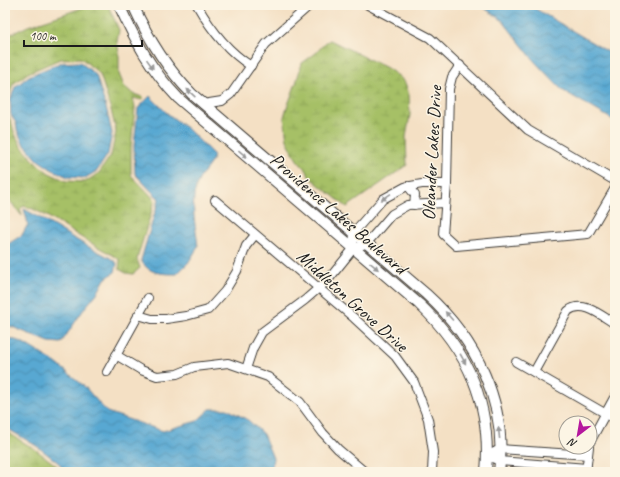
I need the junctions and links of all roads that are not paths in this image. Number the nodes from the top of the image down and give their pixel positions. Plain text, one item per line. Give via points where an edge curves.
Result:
1 (119, 5) edge
2 (133, 5) edge
3 (197, 5) edge
4 (310, 5) edge
5 (368, 5) edge
6 (460, 65) junction
7 (251, 66) junction
8 (203, 104) junction
9 (615, 181) edge
10 (446, 184) junction
11 (408, 186) junction
12 (615, 188) edge
13 (215, 200) dead end
14 (445, 203) junction
15 (414, 205) junction
16 (354, 232) junction
17 (255, 234) junction
18 (367, 243) junction
19 (353, 249) junction
20 (318, 288) junction
21 (148, 298) dead end
22 (138, 315) junction
23 (615, 324) edge
24 (116, 355) junction
25 (516, 362) dead end
26 (246, 369) junction
27 (107, 372) dead end
28 (534, 372) junction
29 (615, 396) edge
30 (605, 414) junction
31 (615, 419) edge
32 (598, 427) edge
33 (500, 449) junction
34 (558, 453) edge
35 (562, 455) edge
36 (588, 455) edge
37 (487, 456) junction
38 (500, 461) junction
39 (562, 466) junction
40 (587, 470) edge
41 (365, 472) edge
42 (432, 472) edge
43 (486, 472) edge
44 (499, 472) edge

1 -> 19 street, Providence Lakes Boulevard via 146,59 178,98
8 -> 2 street, Providence Lakes Boulevard via 177,79 165,63 152,44
3 - 7 street via 218,38
4 - 7 street via 266,44
5 - 6 street via 430,38
6 - 9 street via 528,130
6 - 10 street, Oleander Lakes Drive via 452,77 449,89
7 - 8 street via 231,94 222,101
8 - 16 street, Providence Lakes Boulevard
10 - 11 street
10 - 14 street, Oleander Lakes Drive
11 - 15 street via 415,195
11 -> 16 street via 383,198
12 - 14 street, Oleander Lakes Drive via 588,234 456,246 443,234
13 - 17 street, Middleton Grove Drive
14 - 15 street
15 - 18 street via 408,205 392,214
16 - 18 street, Providence Lakes Boulevard
16 - 19 street
17 - 20 street, Middleton Grove Drive
17 - 22 street via 246,246 225,291 208,310 166,319
18 - 19 street
33 -> 18 street, Providence Lakes Boulevard via 497,418 490,389 470,345 445,312
19 - 20 street via 328,280
19 -> 37 street, Providence Lakes Boulevard via 419,304 453,342 469,370 479,397 485,420
20 - 26 street via 262,332
20 - 42 street, Middleton Grove Drive via 394,356 414,382 428,418 433,452
21 - 22 street
22 - 24 street
23 - 28 street via 587,308 571,308
24 - 26 street via 157,376 177,374 210,364 228,363
24 - 27 street
25 - 28 street
26 - 41 street via 268,377 300,402 323,433
28 - 30 street
29 - 30 street
30 - 31 street
30 - 32 street
33 - 34 street
33 - 37 street
33 - 38 street, Providence Lakes Boulevard
35 - 39 street
36 - 40 street
37 - 38 street
37 - 43 street, Providence Lakes Boulevard
38 - 39 street
38 - 44 street, Providence Lakes Boulevard
39 - 40 street

